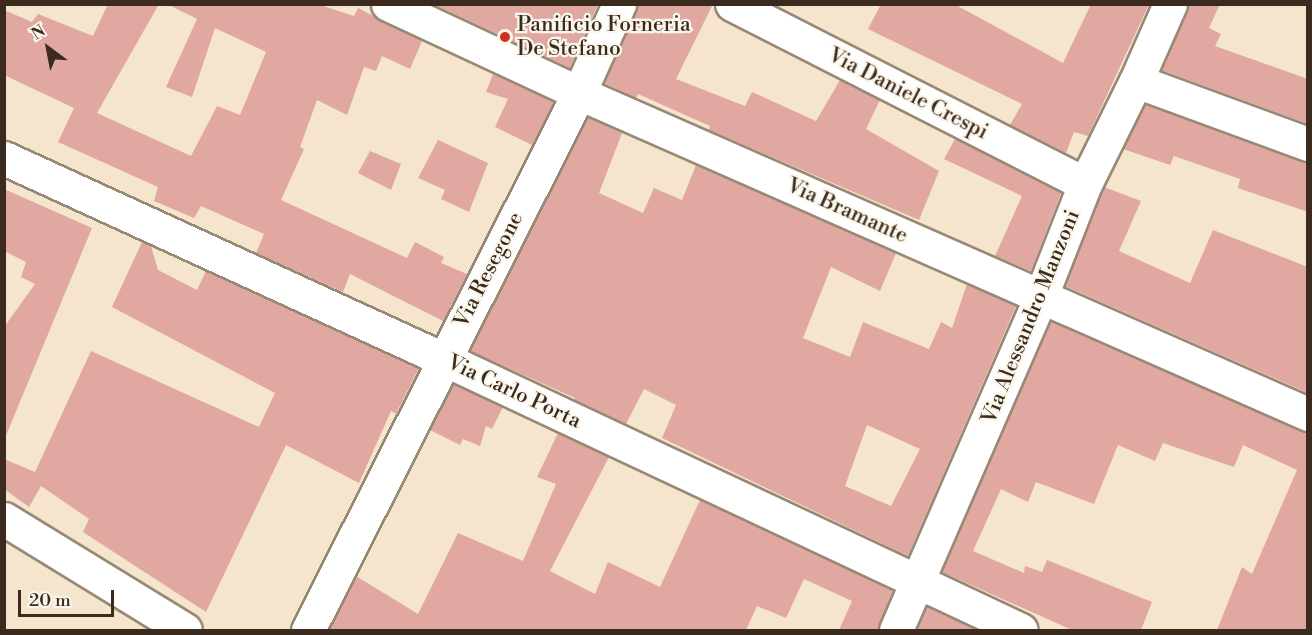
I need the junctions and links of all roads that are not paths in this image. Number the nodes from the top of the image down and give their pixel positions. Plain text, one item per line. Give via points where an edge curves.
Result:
1 (388, 4) edge
2 (619, 4) edge
3 (732, 4) edge
4 (1170, 4) edge
5 (1136, 81) junction
6 (579, 93) junction
7 (1308, 144) edge
8 (4, 158) edge
9 (1085, 184) junction
10 (1041, 296) junction
11 (444, 359) junction
12 (1308, 414) edge
13 (4, 519) edge
14 (919, 582) junction
15 (185, 630) edge
16 (308, 630) edge
17 (896, 630) edge
18 (1022, 630) edge

1 - 6 street, Via Bramante
2 - 6 street, Via Resegone
3 - 9 street, Via Daniele Crespi
4 - 5 street, Via Alessandro Manzoni
5 - 7 street
5 - 9 street, Via Alessandro Manzoni
6 - 10 street, Via Bramante
6 - 11 street, Via Resegone
8 - 11 street, Via Carlo Porta
9 - 10 street, Via Alessandro Manzoni
10 - 12 street, Via Bramante
10 - 14 street, Via Alessandro Manzoni
11 - 14 street, Via Carlo Porta
11 - 16 street, Via Resegone
13 - 15 street
14 - 17 street, Via Alessandro Manzoni
14 - 18 street, Via Carlo Porta

